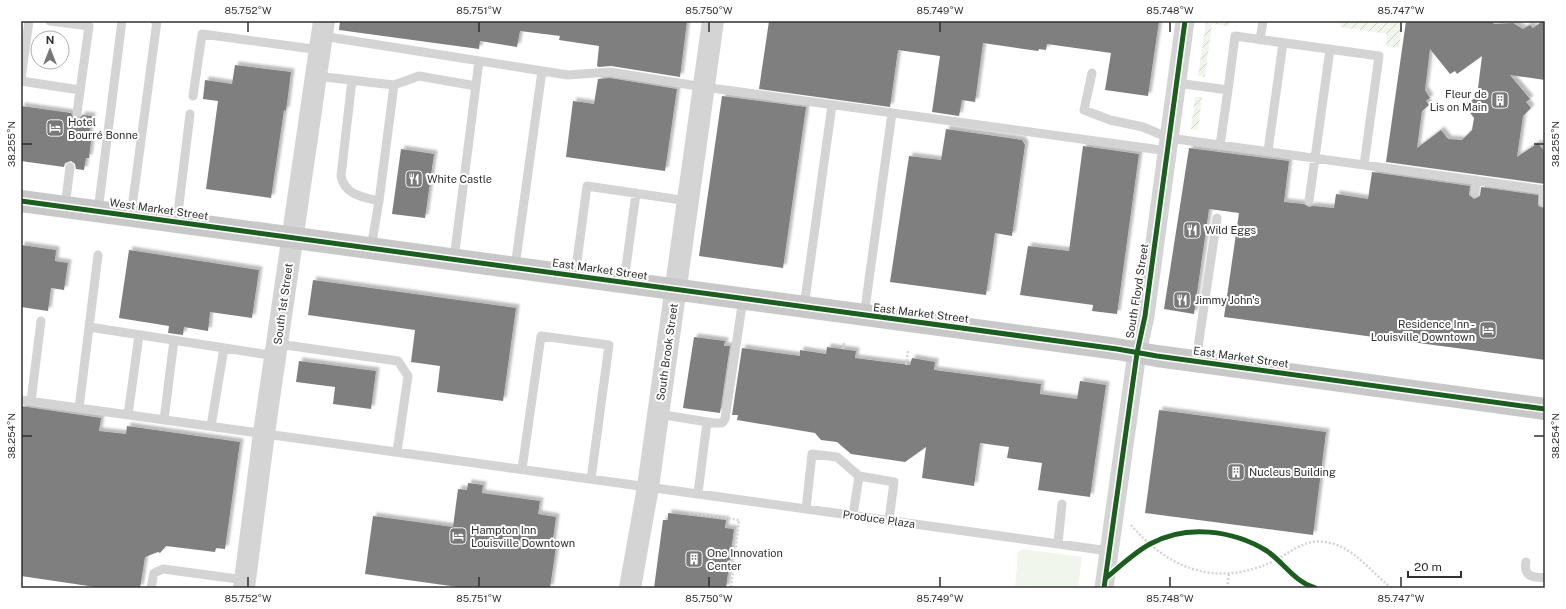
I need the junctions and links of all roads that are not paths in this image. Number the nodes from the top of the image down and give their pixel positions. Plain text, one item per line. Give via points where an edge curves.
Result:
1 (29, 21) edge
2 (50, 21) edge
3 (122, 21) edge
4 (155, 21) edge
5 (713, 21) edge
6 (1185, 21) edge
7 (1263, 21) edge
8 (322, 36) edge
9 (1260, 40) junction
10 (1283, 43) junction
11 (1330, 50) junction
12 (479, 61) junction
13 (542, 70) junction
14 (1092, 73) dead end
15 (316, 76) junction
16 (21, 80) edge
17 (352, 80) junction
18 (1177, 82) junction
19 (394, 85) junction
20 (476, 86) junction
21 (704, 87) junction
22 (80, 90) junction
23 (1228, 90) junction
24 (193, 96) dead end
25 (832, 105) junction
26 (77, 113) dead end
27 (892, 113) junction
28 (190, 114) dead end
29 (1168, 144) junction
30 (1220, 145) junction
31 (1268, 152) junction
32 (1315, 158) junction
33 (1364, 165) junction
34 (70, 167) dead end
35 (1476, 180) junction
36 (1544, 190) edge
37 (636, 193) junction
38 (1474, 193) dead end
39 (21, 201) edge
40 (378, 201) junction
41 (688, 201) junction
42 (1309, 201) dead end
43 (1542, 202) dead end
44 (65, 207) junction
45 (98, 211) junction
46 (131, 215) junction
47 (1217, 218) dead end
48 (177, 221) junction
49 (294, 237) junction
50 (371, 248) junction
51 (98, 255) dead end
52 (454, 259) junction
53 (515, 268) junction
54 (575, 276) junction
55 (624, 282) junction
56 (676, 290) junction
57 (743, 299) junction
58 (804, 308) junction
59 (864, 316) junction
60 (41, 321) dead end
61 (89, 327) junction
62 (139, 335) junction
63 (174, 340) junction
64 (224, 348) junction
65 (277, 350) junction
66 (1137, 353) junction
67 (1196, 361) junction
68 (21, 400) edge
69 (31, 401) junction
70 (79, 408) junction
71 (1545, 409) edge
72 (658, 414) junction
73 (128, 415) junction
74 (164, 420) junction
75 (707, 422) junction
76 (211, 426) junction
77 (264, 434) junction
78 (397, 452) junction
79 (522, 469) junction
80 (859, 476) junction
81 (591, 479) junction
82 (648, 487) junction
83 (698, 493) junction
84 (1062, 504) dead end
85 (806, 509) junction
86 (854, 515) junction
87 (889, 520) junction
88 (1058, 543) junction
89 (1110, 551) junction
90 (1526, 562) dead end
91 (1545, 578) edge
92 (245, 584) edge
93 (151, 588) edge
94 (630, 588) edge
95 (1104, 588) edge

1 - 16 lane
2 - 22 lane via 89,26
3 - 45 lane
4 - 46 lane
5 - 21 street, South Brook Street
6 - 18 street, South Floyd Street
7 - 9 lane
8 - 12 lane
8 - 15 street, South 1st Street
8 - 24 lane via 202,34
9 - 10 lane
9 - 23 lane via 1235,36
10 - 11 lane
10 - 31 lane
11 - 32 lane
11 - 33 lane via 1379,56
12 - 13 lane
12 - 20 lane
13 - 21 lane via 568,75 610,72
13 - 53 lane
14 - 29 lane via 1084,110 1110,120 1143,127
15 - 17 lane
15 - 49 street, South 1st Street
16 - 22 lane
17 - 19 lane
17 - 40 lane via 342,183 355,195
18 - 23 lane
18 - 29 street, South Floyd Street
19 - 20 lane via 419,76
19 - 40 lane
20 - 52 lane
21 - 25 lane
21 - 41 street, South Brook Street
22 - 26 lane
23 - 30 lane
25 - 27 lane
25 - 58 lane
27 - 29 lane
27 - 59 lane
28 - 48 lane
29 - 30 lane
29 - 66 street, South Floyd Street via 1145,316
30 - 31 lane
31 - 32 lane
32 - 33 lane
32 - 42 lane
33 - 35 lane
34 - 44 lane
35 - 36 lane
35 - 38 lane
36 - 43 lane
37 - 41 lane
37 - 54 lane via 587,186
37 - 55 lane
39 - 44 main road, West Market Street
40 - 50 lane
41 - 56 street, South Brook Street
44 - 45 main road, West Market Street
45 - 46 main road, West Market Street
46 - 48 main road, West Market Street
47 - 67 lane
48 - 49 main road, West Market Street
49 - 50 main road, East Market Street
49 - 65 street, South 1st Street
50 - 52 main road, East Market Street
51 - 61 lane
52 - 53 main road, East Market Street
53 - 54 main road, East Market Street
54 - 55 main road, East Market Street
55 - 56 main road, East Market Street
56 - 57 main road, East Market Street
56 - 72 street, South Brook Street
57 - 58 main road, East Market Street
57 - 75 lane via 725,420 722,423
58 - 59 main road, East Market Street
59 - 66 main road, East Market Street
60 - 69 lane
61 - 62 lane
61 - 70 lane
62 - 63 lane
62 - 73 lane
63 - 64 lane
63 - 74 lane
64 - 65 lane
64 - 76 lane
65 - 77 street, South 1st Street
65 - 78 lane via 398,361 408,376
66 - 67 main road, East Market Street
66 - 89 street, South Floyd Street
67 - 71 main road, East Market Street
68 - 69 lane, Produce Plaza
69 - 70 lane, Produce Plaza
70 - 73 lane, Produce Plaza
72 - 75 lane
72 - 82 street, South Brook Street
73 - 74 lane, Produce Plaza
74 - 76 lane, Produce Plaza
75 - 83 lane
76 - 77 lane, Produce Plaza
77 - 78 lane, Produce Plaza
77 - 92 street, South 1st Street
78 - 79 lane, Produce Plaza
79 - 81 lane, Produce Plaza
79 - 81 lane via 541,336 609,345
80 - 85 lane via 837,458 812,454
80 - 86 lane
80 - 87 lane via 894,482
81 - 82 lane, Produce Plaza
82 - 83 lane, Produce Plaza
82 - 94 street, South Brook Street
83 - 85 lane, Produce Plaza
84 - 88 lane
85 - 86 lane, Produce Plaza
86 - 87 lane, Produce Plaza
87 - 88 lane, Produce Plaza
88 - 89 lane, Produce Plaza
89 - 95 street, South Floyd Street
90 - 91 lane via 1526,573 1533,577
92 - 93 lane via 163,569 154,574

